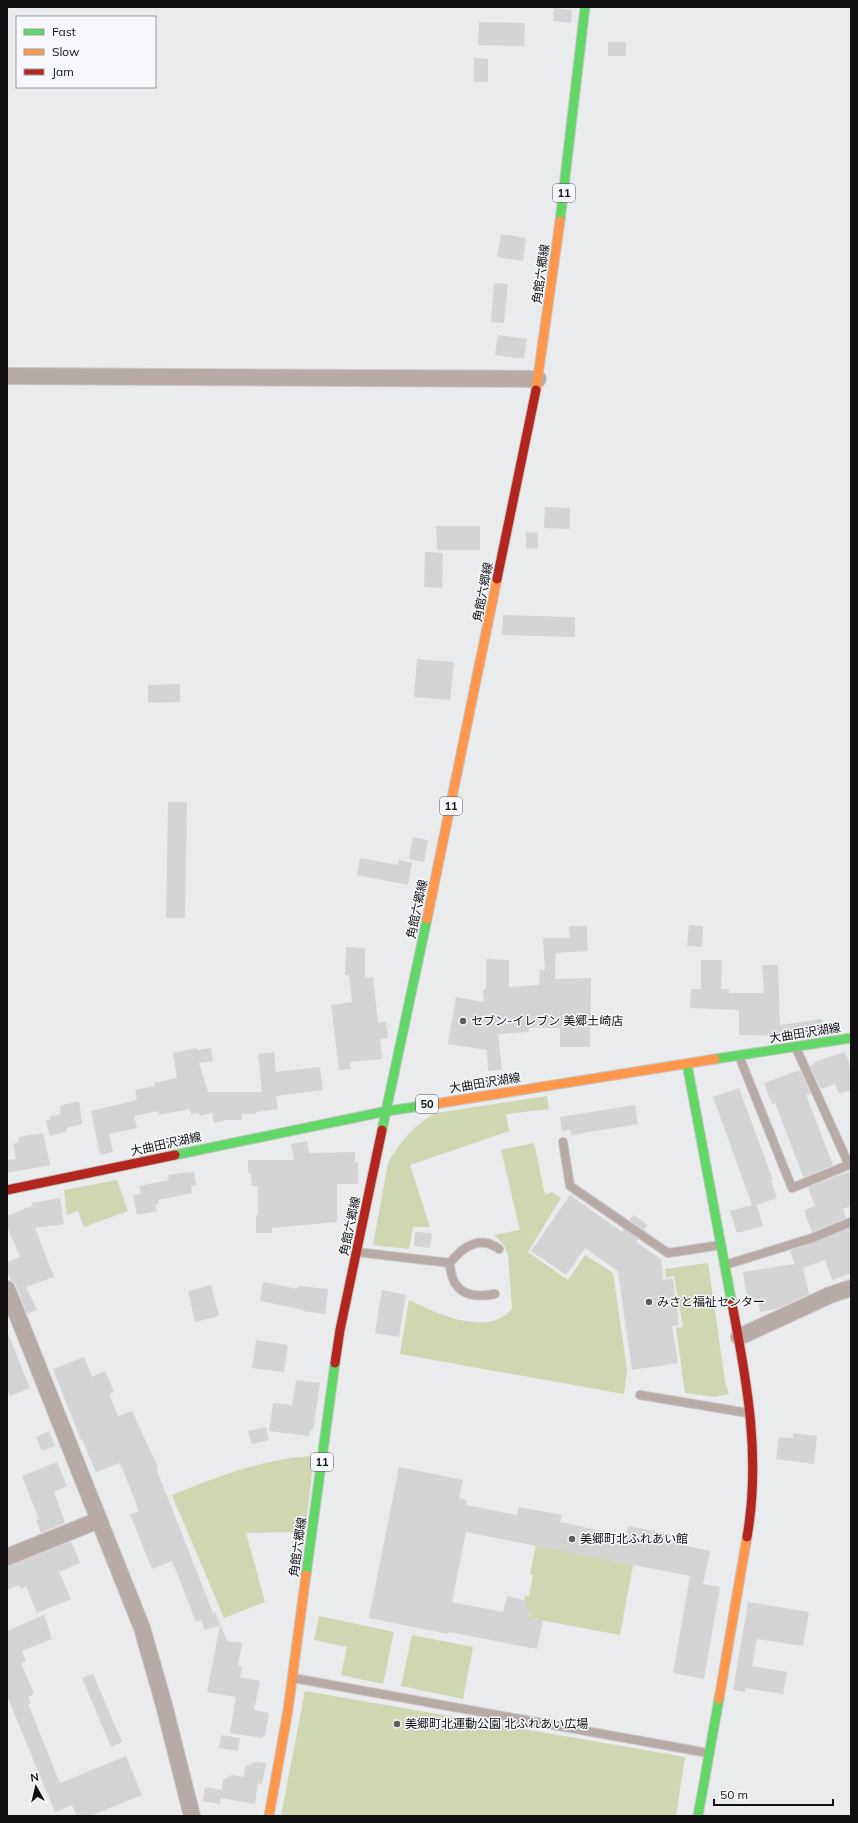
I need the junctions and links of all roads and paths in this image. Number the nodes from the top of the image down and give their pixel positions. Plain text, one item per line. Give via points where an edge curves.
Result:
1 (585, 7) edge
2 (7, 376) edge
3 (538, 379) junction
4 (851, 1038) edge
5 (796, 1047) junction
6 (738, 1056) junction
7 (687, 1064) junction
8 (387, 1111) junction
9 (563, 1142) dead end
10 (850, 1164) edge
11 (7, 1190) edge
12 (851, 1222) edge
13 (721, 1245) junction
14 (499, 1249) dead end
15 (357, 1252) junction
16 (450, 1263) junction
17 (725, 1265) junction
18 (851, 1288) edge
19 (7, 1289) edge
20 (495, 1294) dead end
21 (739, 1337) junction
22 (640, 1395) dead end
23 (750, 1413) junction
24 (99, 1520) junction
25 (7, 1557) edge
26 (292, 1678) junction
27 (709, 1753) junction
28 (192, 1816) edge
29 (269, 1816) edge
30 (698, 1816) edge

1 - 3 main road, 角館六郷線 / 11 via 568,164
2 - 3 street
3 - 8 main road, 角館六郷線 / 11
4 - 5 main road, 大曲田沢湖線 / 50
5 - 6 main road, 大曲田沢湖線 / 50
5 - 10 lane
6 - 7 main road, 大曲田沢湖線 / 50
6 - 10 lane via 792,1188
7 - 8 main road, 大曲田沢湖線 / 50
7 - 13 main road
8 - 11 main road, 大曲田沢湖線 / 50
8 - 15 main road, 角館六郷線 / 11
9 - 13 lane via 570,1186 668,1253
12 - 17 lane via 812,1238
13 - 17 main road
14 - 16 lane via 492,1244 472,1245 460,1250
15 - 16 lane
15 - 26 main road, 角館六郷線 / 11 via 340,1330
16 - 20 lane via 450,1276 457,1287 466,1293 482,1296
17 - 21 main road
18 - 21 street
19 - 24 street
21 - 23 main road
22 - 23 lane
23 - 27 main road via 754,1473 748,1532
24 - 25 street
24 - 28 street via 142,1628
26 - 27 lane
26 - 29 main road, 角館六郷線 / 11
27 - 30 main road

